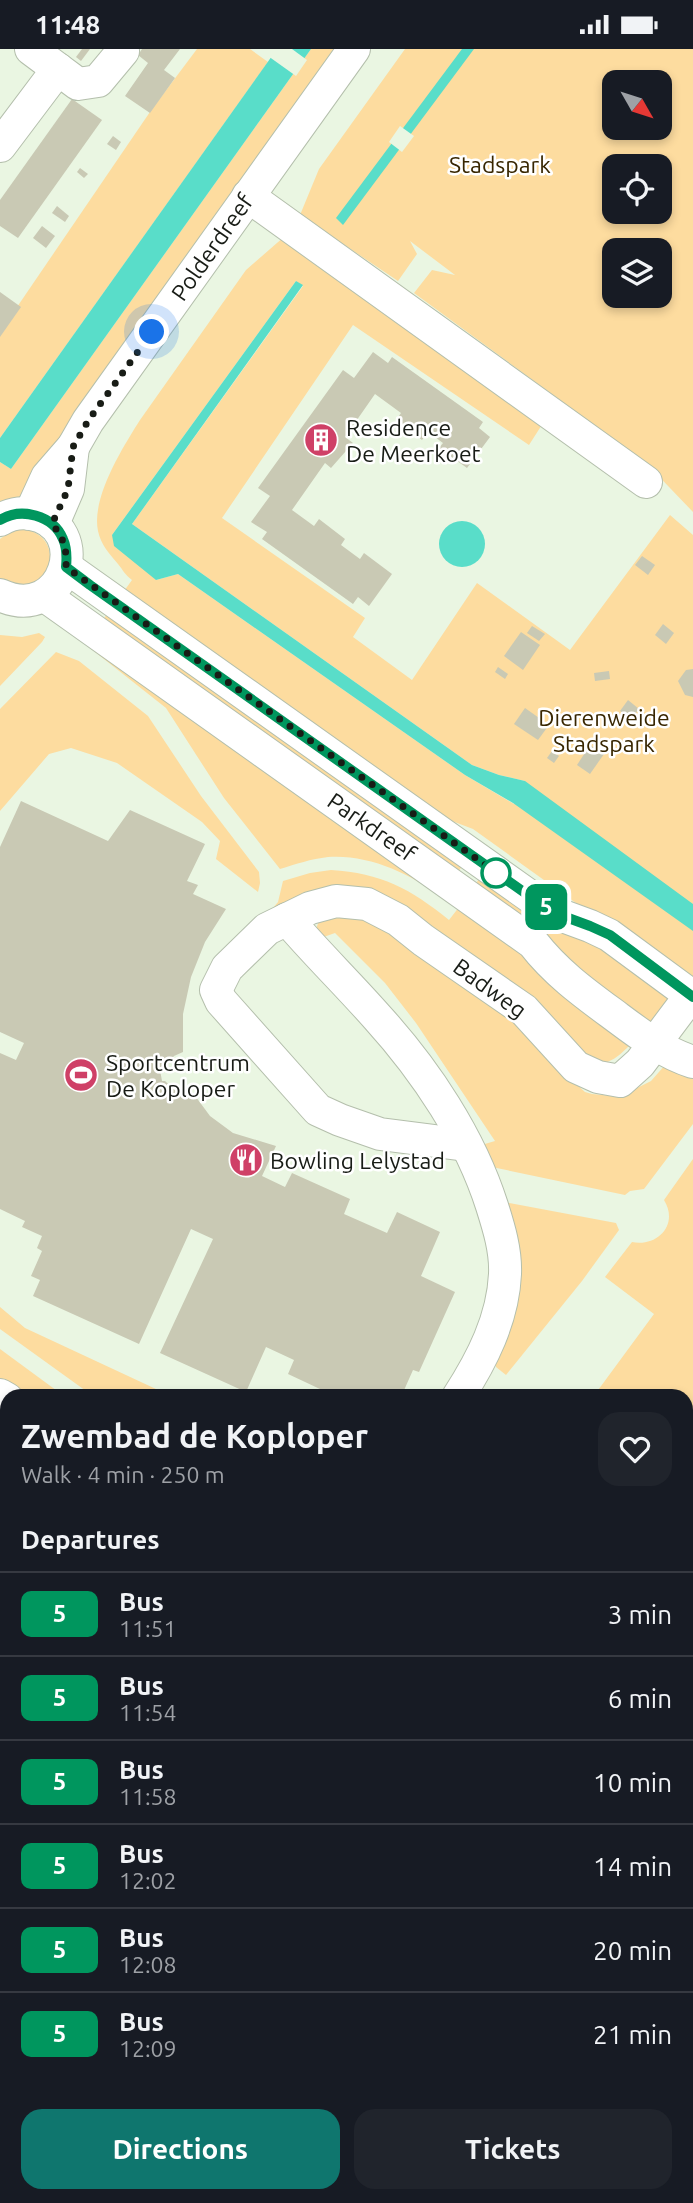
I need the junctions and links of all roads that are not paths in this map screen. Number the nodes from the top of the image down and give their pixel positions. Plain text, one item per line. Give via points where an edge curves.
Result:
1 (31, 49) edge
2 (354, 49) edge
3 (123, 51) edge
4 (58, 69) junction
5 (0, 146) edge
6 (248, 196) junction
7 (646, 482) dead end
8 (27, 519) edge
9 (66, 567) junction
10 (0, 595) edge
11 (45, 596) junction
12 (288, 919) junction
13 (692, 996) edge
14 (654, 1045) junction
15 (693, 1062) edge
16 (466, 1145) junction
17 (463, 1389) edge

1 - 4 street
2 - 6 street, Polderdreef
3 - 4 street via 98,81 78,84
4 - 5 street
6 - 7 street
6 - 8 street, Polderdreef via 88,421 73,447 68,489
8 - 9 street via 62,536
9 - 11 street
9 - 13 street, Parkdreef via 552,912 610,935
10 - 11 street via 16,601
11 - 14 street, Parkdreef via 533,943 572,984
12 - 14 street, Badweg via 336,901 367,904 397,919 524,1010 576,1067 598,1077 620,1081
12 - 16 street via 402,1047
12 - 16 street, Badweg via 267,929 227,968 216,990 220,1002 318,1110 380,1134
13 - 14 street, Badweg
14 - 15 street, Parkdreef
16 - 17 street via 481,1173 501,1233 505,1273 498,1318

